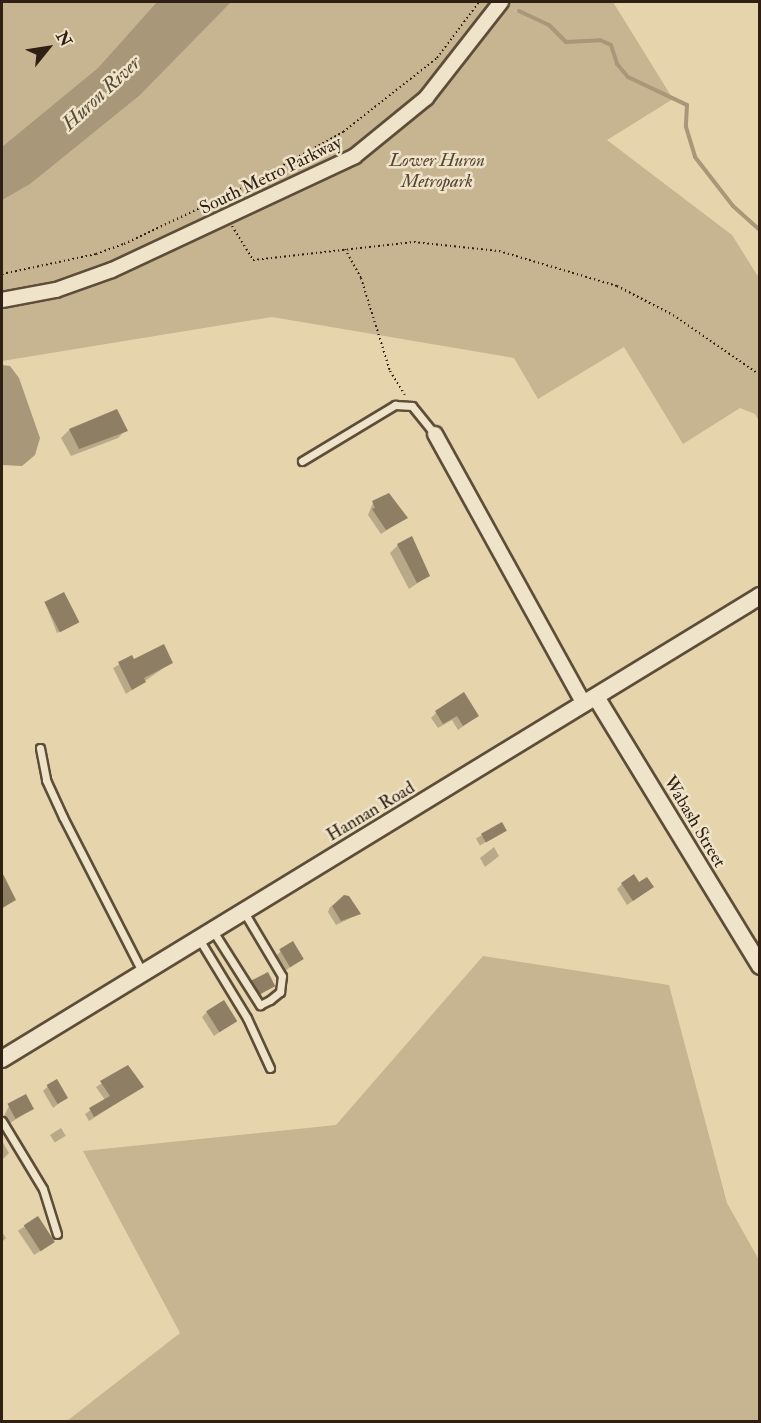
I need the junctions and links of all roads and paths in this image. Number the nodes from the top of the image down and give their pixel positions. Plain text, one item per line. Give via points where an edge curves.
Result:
1 (479, 2) edge
2 (501, 2) edge
3 (218, 199) junction
4 (228, 218) junction
5 (345, 249) junction
6 (2, 274) edge
7 (2, 300) edge
8 (759, 375) edge
9 (412, 405) junction
10 (435, 434) joint
11 (302, 461) dead end
12 (759, 596) edge
13 (590, 700) junction
14 (40, 748) dead end
15 (244, 912) junction
16 (206, 935) junction
17 (759, 966) edge
18 (143, 973) junction
19 (2, 1059) edge
20 (270, 1068) dead end
21 (2, 1121) edge
22 (57, 1234) dead end

1 - 3 path via 437,58 367,117
2 - 4 street, South Metro Parkway via 426,98 391,129 327,171
3 - 4 path
3 - 6 path via 96,254
4 - 5 path via 253,260
4 - 7 street, South Metro Parkway via 73,285
5 - 8 path via 414,242 499,251 617,286 673,315
5 - 9 path via 364,287 390,371
9 - 10 lane
9 - 11 lane via 395,405
10 - 13 street, Wabash Street
12 - 13 street, Hannan Road
13 - 15 street, Hannan Road
13 - 17 street, Wabash Street
14 - 18 lane via 46,780
15 - 16 street, Hannan Road
15 - 16 lane via 282,976 280,992 270,1000 260,1005
16 - 18 street, Hannan Road
16 - 20 lane
18 - 19 street, Hannan Road
21 - 22 lane via 42,1188

